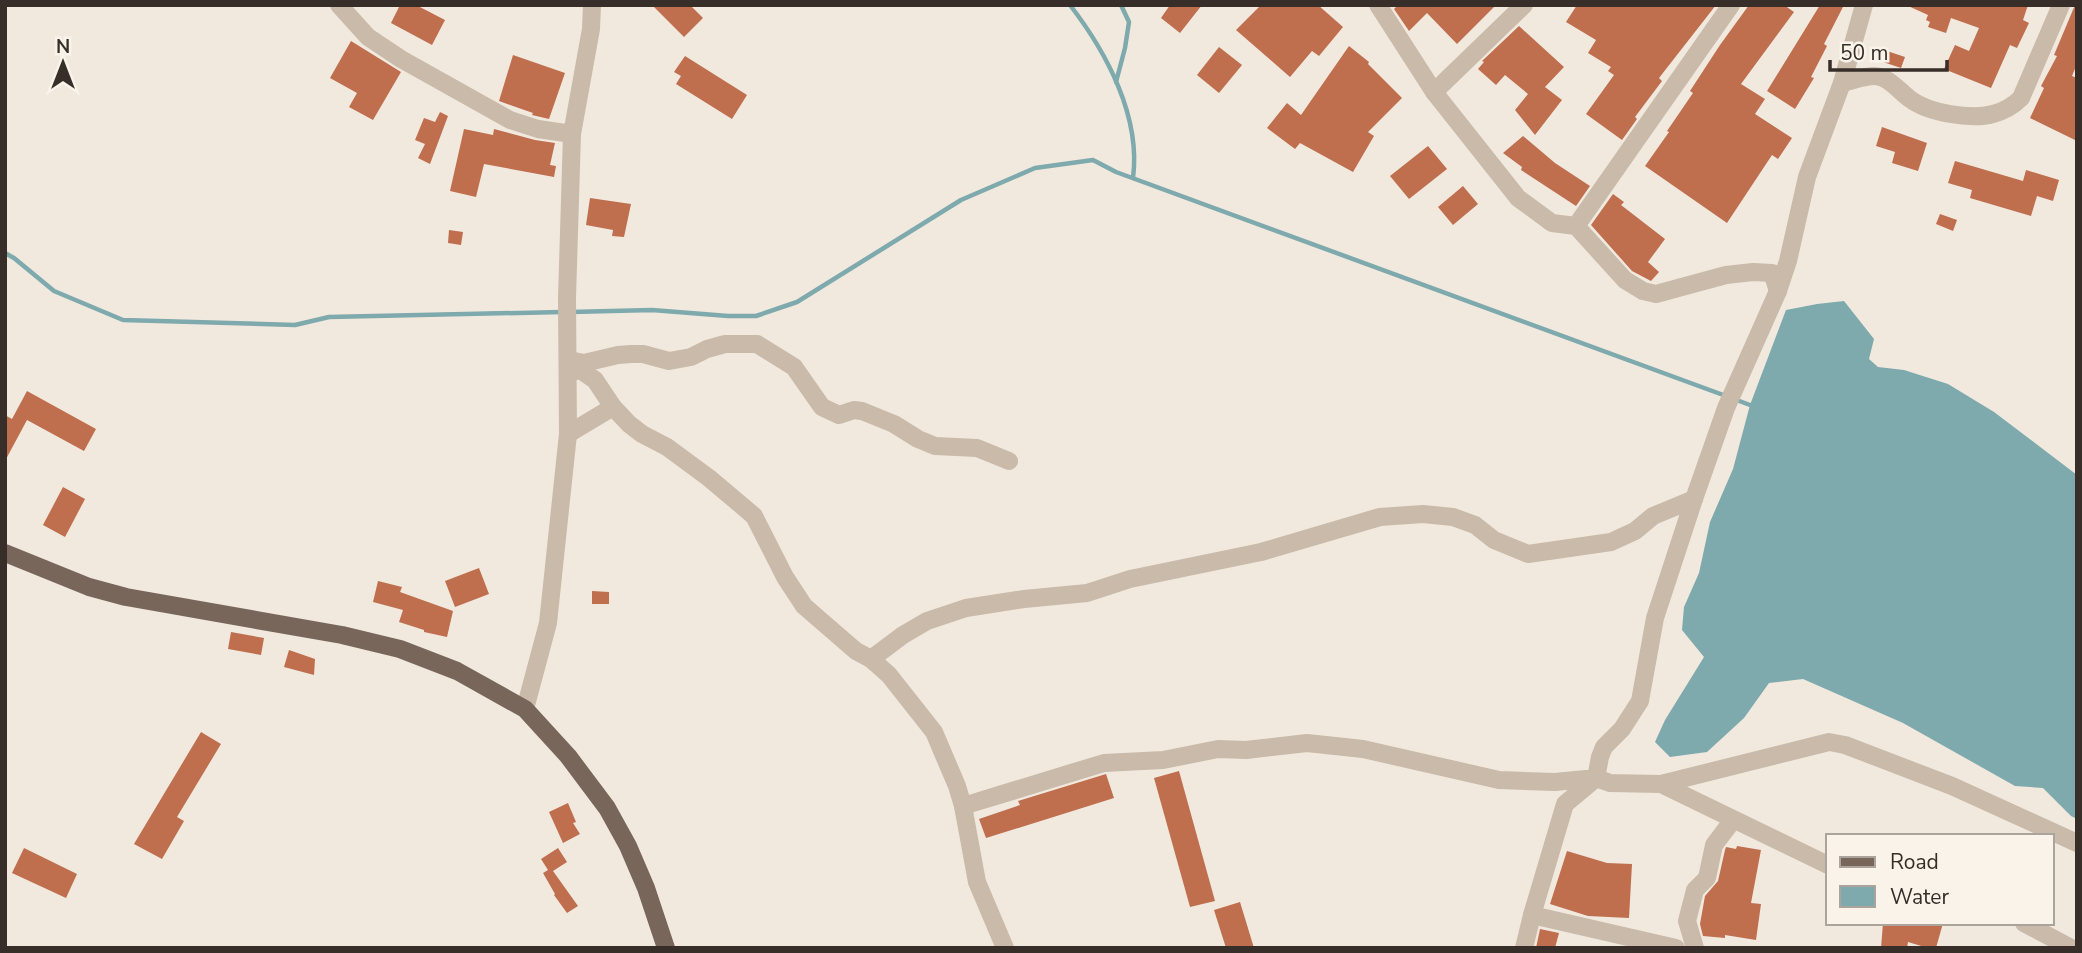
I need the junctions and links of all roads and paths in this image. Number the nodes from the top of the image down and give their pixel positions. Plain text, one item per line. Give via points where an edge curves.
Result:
1 (339, 5) edge
2 (592, 5) edge
3 (1378, 5) edge
4 (1524, 5) edge
5 (1731, 5) edge
6 (1864, 5) edge
7 (2061, 5) edge
8 (1842, 83) junction
9 (1434, 92) junction
10 (572, 135) junction
11 (1576, 226) junction
12 (1778, 291) junction
13 (569, 367) junction
14 (613, 407) junction
15 (569, 434) junction
16 (1009, 461) dead end
17 (1694, 499) junction
18 (5, 553) edge
19 (871, 659) junction
20 (525, 709) junction
21 (1597, 778) junction
22 (1661, 784) junction
23 (963, 806) junction
24 (1733, 820) junction
25 (2077, 843) edge
26 (1826, 864) edge
27 (1532, 915) junction
28 (2028, 925) edge
29 (2077, 945) edge
30 (666, 948) edge
31 (1005, 948) edge
32 (1524, 948) edge
33 (1676, 948) edge
34 (1695, 948) edge
35 (2072, 948) edge

1 - 10 street via 368,37 425,73 510,120
2 - 10 street
3 - 9 street
4 - 9 street
5 - 11 street
6 - 8 street
7 - 8 street via 2021,98 1996,114 1979,117 1939,111 1912,101 1886,79 1874,76
8 - 12 street via 1807,177
9 - 11 street via 1518,198 1552,223
10 - 13 street
11 - 12 street via 1625,280 1643,291 1656,294 1753,272 1772,273
12 - 17 street via 1726,408
13 - 14 street via 595,380
13 - 15 street
13 - 16 street via 631,354 669,361 725,344 757,344 794,367 822,407 839,415 862,411 935,446 977,448
14 - 15 street
14 - 19 street via 629,424 678,455 754,516 804,606
15 - 20 street via 548,623
17 - 19 street via 1653,516 1611,542 1528,554 1453,517 1380,517 1261,552 1130,579 1087,593 966,608 927,621
17 - 21 street via 1656,618 1640,701 1604,747
18 - 20 main road via 126,597 400,649 457,671
19 - 23 street via 901,688 934,732
20 - 30 main road via 607,808 632,856
21 - 22 street via 1610,783
21 - 23 street via 1499,780 1363,749 1307,743 1104,763
21 - 27 street via 1565,803
22 - 24 street
22 - 25 street via 1829,742 1952,786
23 - 31 street via 977,881
24 - 26 street
24 - 34 street via 1714,845 1707,878 1695,890 1687,921
27 - 32 street
27 - 33 street
28 - 35 street
29 - 35 street

